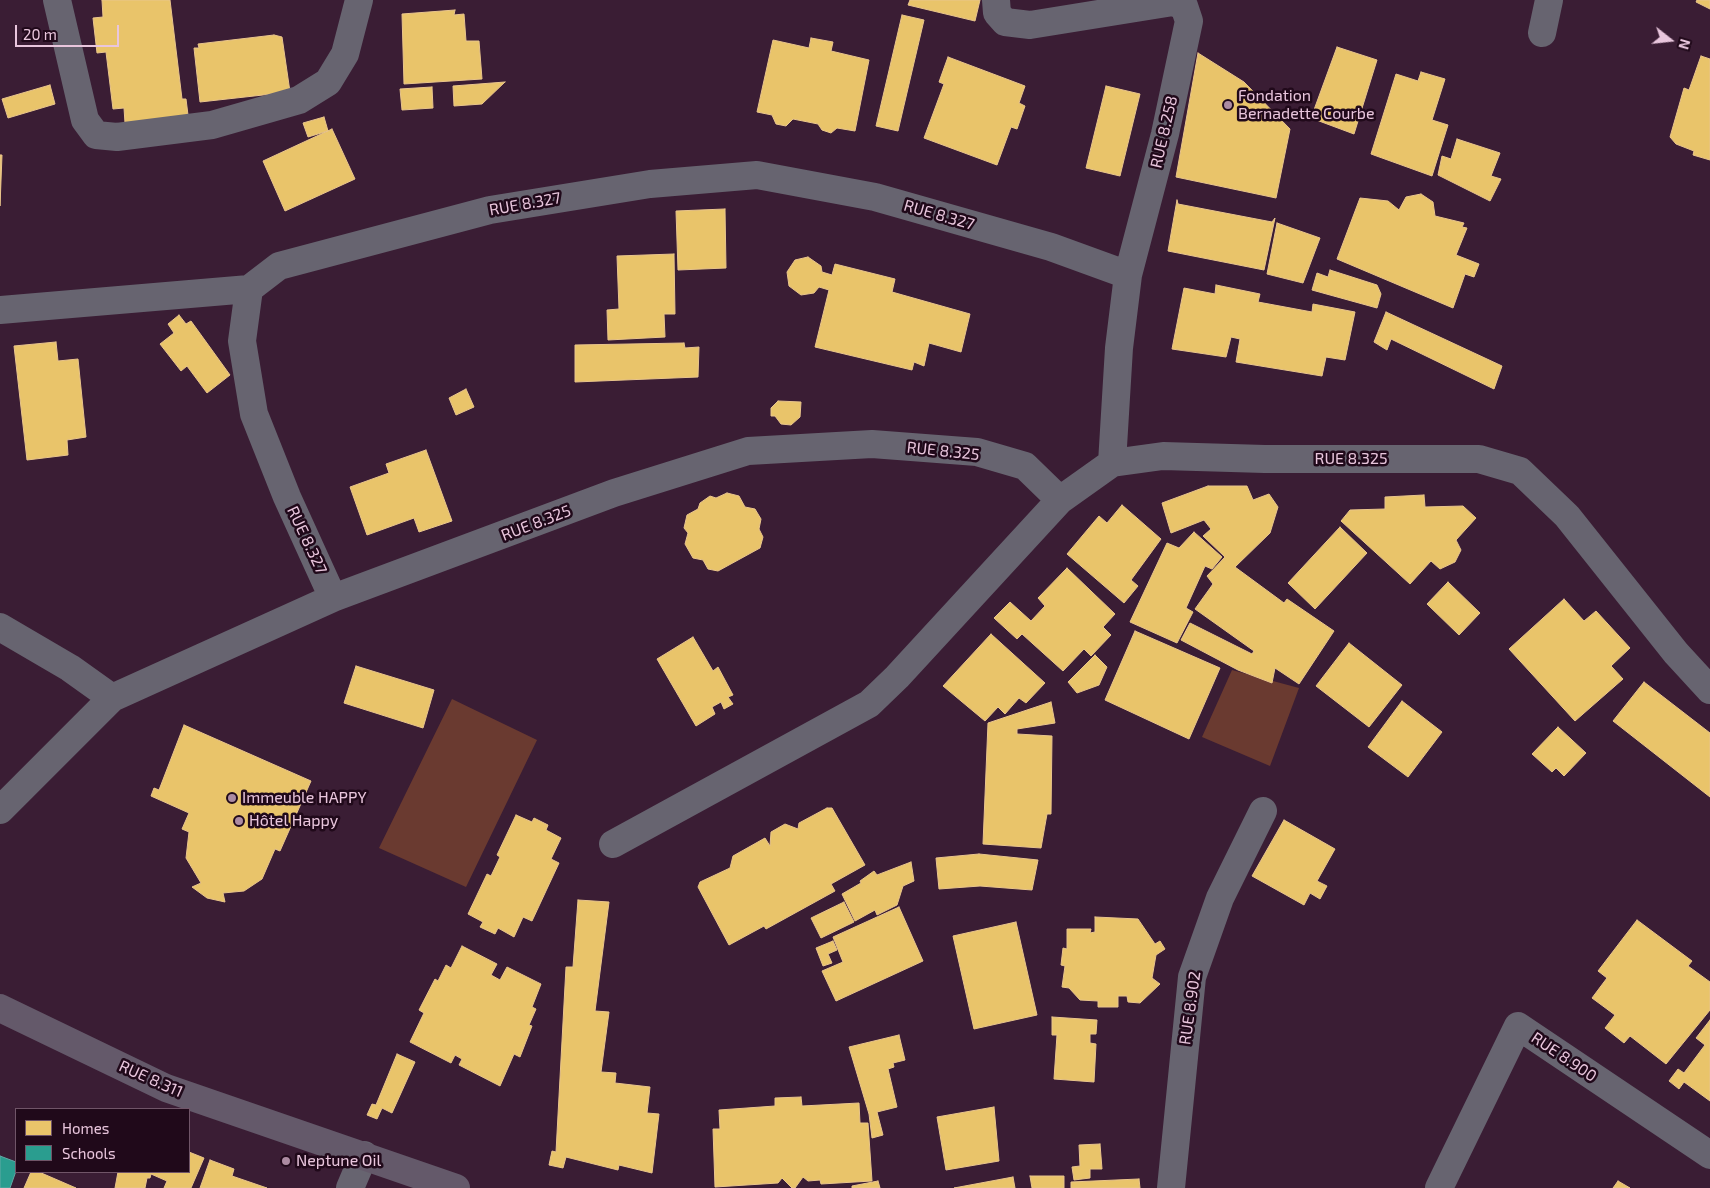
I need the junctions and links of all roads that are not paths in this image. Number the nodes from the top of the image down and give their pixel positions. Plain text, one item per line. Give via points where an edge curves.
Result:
1 (57, 0) edge
2 (359, 0) edge
3 (996, 0) edge
4 (1549, 0) edge
5 (1542, 33) dead end
6 (1128, 275) junction
7 (249, 289) junction
8 (0, 310) edge
9 (1112, 463) junction
10 (1060, 500) junction
11 (333, 598) junction
12 (0, 627) edge
13 (1710, 690) edge
14 (112, 698) junction
15 (0, 810) edge
16 (1263, 811) dead end
17 (613, 844) dead end
18 (0, 1008) edge
19 (364, 1155) junction
20 (1710, 1156) edge
21 (350, 1188) edge
22 (456, 1188) edge
23 (1171, 1188) edge
24 (1439, 1188) edge

1 - 2 street via 84,120 96,135 117,137 212,125 299,100 328,82 345,54
3 - 6 street, RUE 8.258 via 997,13 1005,22 1030,25 1173,2 1184,6 1189,21 1165,134
4 - 5 street
6 - 7 street, RUE 8.327 via 1051,247 875,197 757,175 650,184 490,210 279,266
6 - 9 street, RUE 8.258 via 1119,348
7 - 8 street
7 - 11 street, RUE 8.327 via 242,341 254,414
9 - 10 street, RUE 8.325
9 - 13 street, RUE 8.325 via 1163,456 1265,460 1478,459 1520,471 1567,516
10 - 11 street, RUE 8.325 via 1025,466 976,452 872,444 748,451 614,493
10 - 17 street via 869,704
11 - 14 street, RUE 8.325
12 - 14 street via 70,668
14 - 15 street
16 - 23 street, RUE 8.902 via 1220,898 1192,977
18 - 19 main road, RUE 8.311 via 166,1088
19 - 21 street
19 - 22 main road, RUE 8.311
20 - 24 street, RUE 8.900 via 1518,1026

